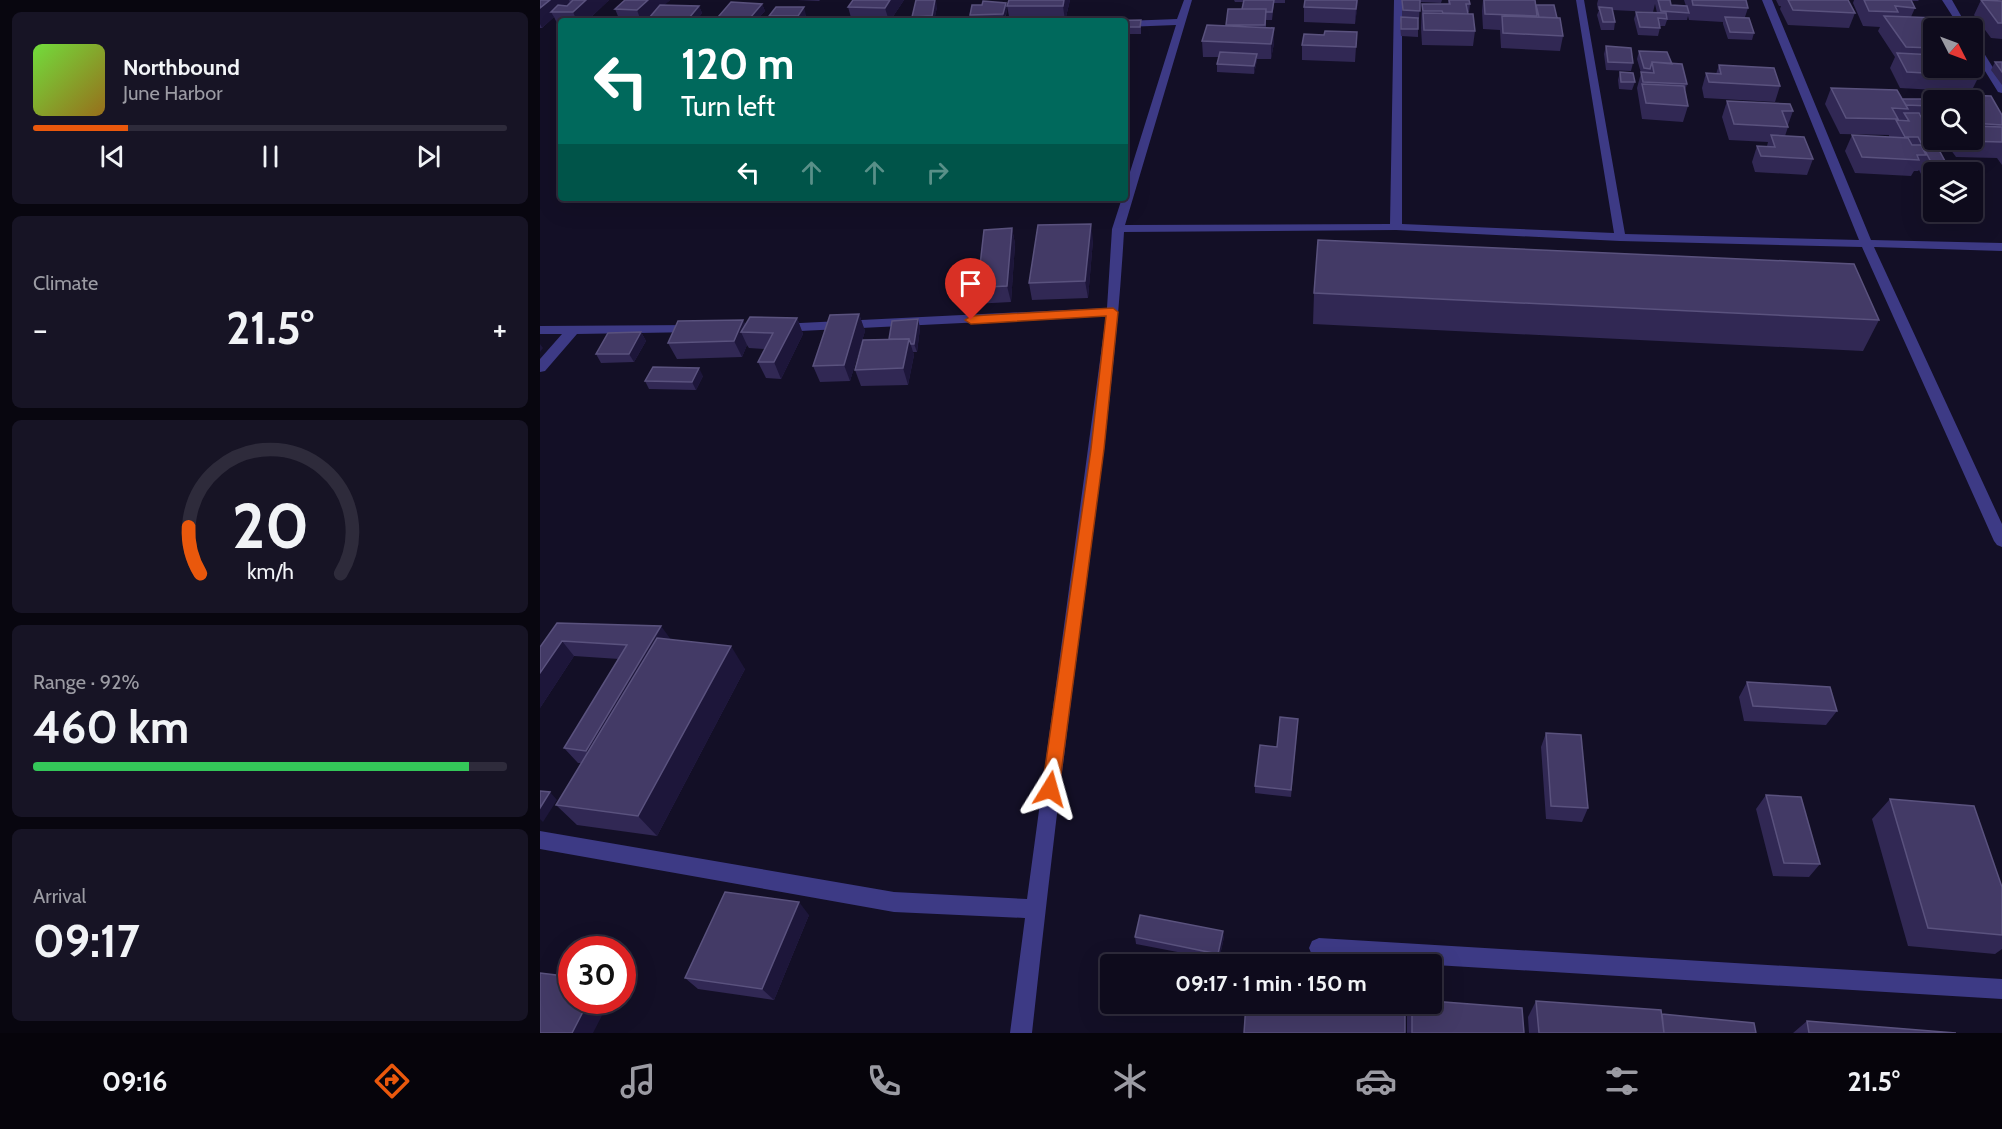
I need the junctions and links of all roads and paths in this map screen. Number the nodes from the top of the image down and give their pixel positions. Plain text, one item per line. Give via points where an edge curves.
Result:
1 (1188, 0) edge
2 (1398, 0) edge
3 (1580, 0) edge
4 (1767, 0) edge
5 (1947, 0) edge
6 (1958, 18) edge
7 (1181, 22) junction
8 (1128, 24) edge
9 (1983, 60) edge
10 (2002, 90) edge
11 (1128, 196) edge
12 (1127, 201) edge
13 (1396, 227) junction
14 (1118, 229) junction
15 (1620, 237) junction
16 (1867, 245) junction
17 (2002, 247) edge
18 (1113, 312) junction
19 (771, 328) edge
20 (701, 329) edge
21 (540, 330) edge
22 (572, 331) junction
23 (540, 368) edge
24 (2002, 541) edge
25 (540, 840) edge
26 (1037, 909) junction
27 (1319, 948) dead end
28 (2002, 989) edge
29 (1021, 1033) edge

1 - 7 street
2 - 13 street
3 - 15 street
4 - 16 street
5 - 6 street
7 - 8 street
7 - 11 street
9 - 10 street
12 - 14 street
13 - 14 street
13 - 15 street
14 - 18 street
15 - 16 street
16 - 17 street
16 - 24 street
18 - 19 street
18 - 26 street
20 - 22 street
21 - 22 street
22 - 23 street
25 - 26 street via 894,903
26 - 29 street
27 - 28 street

